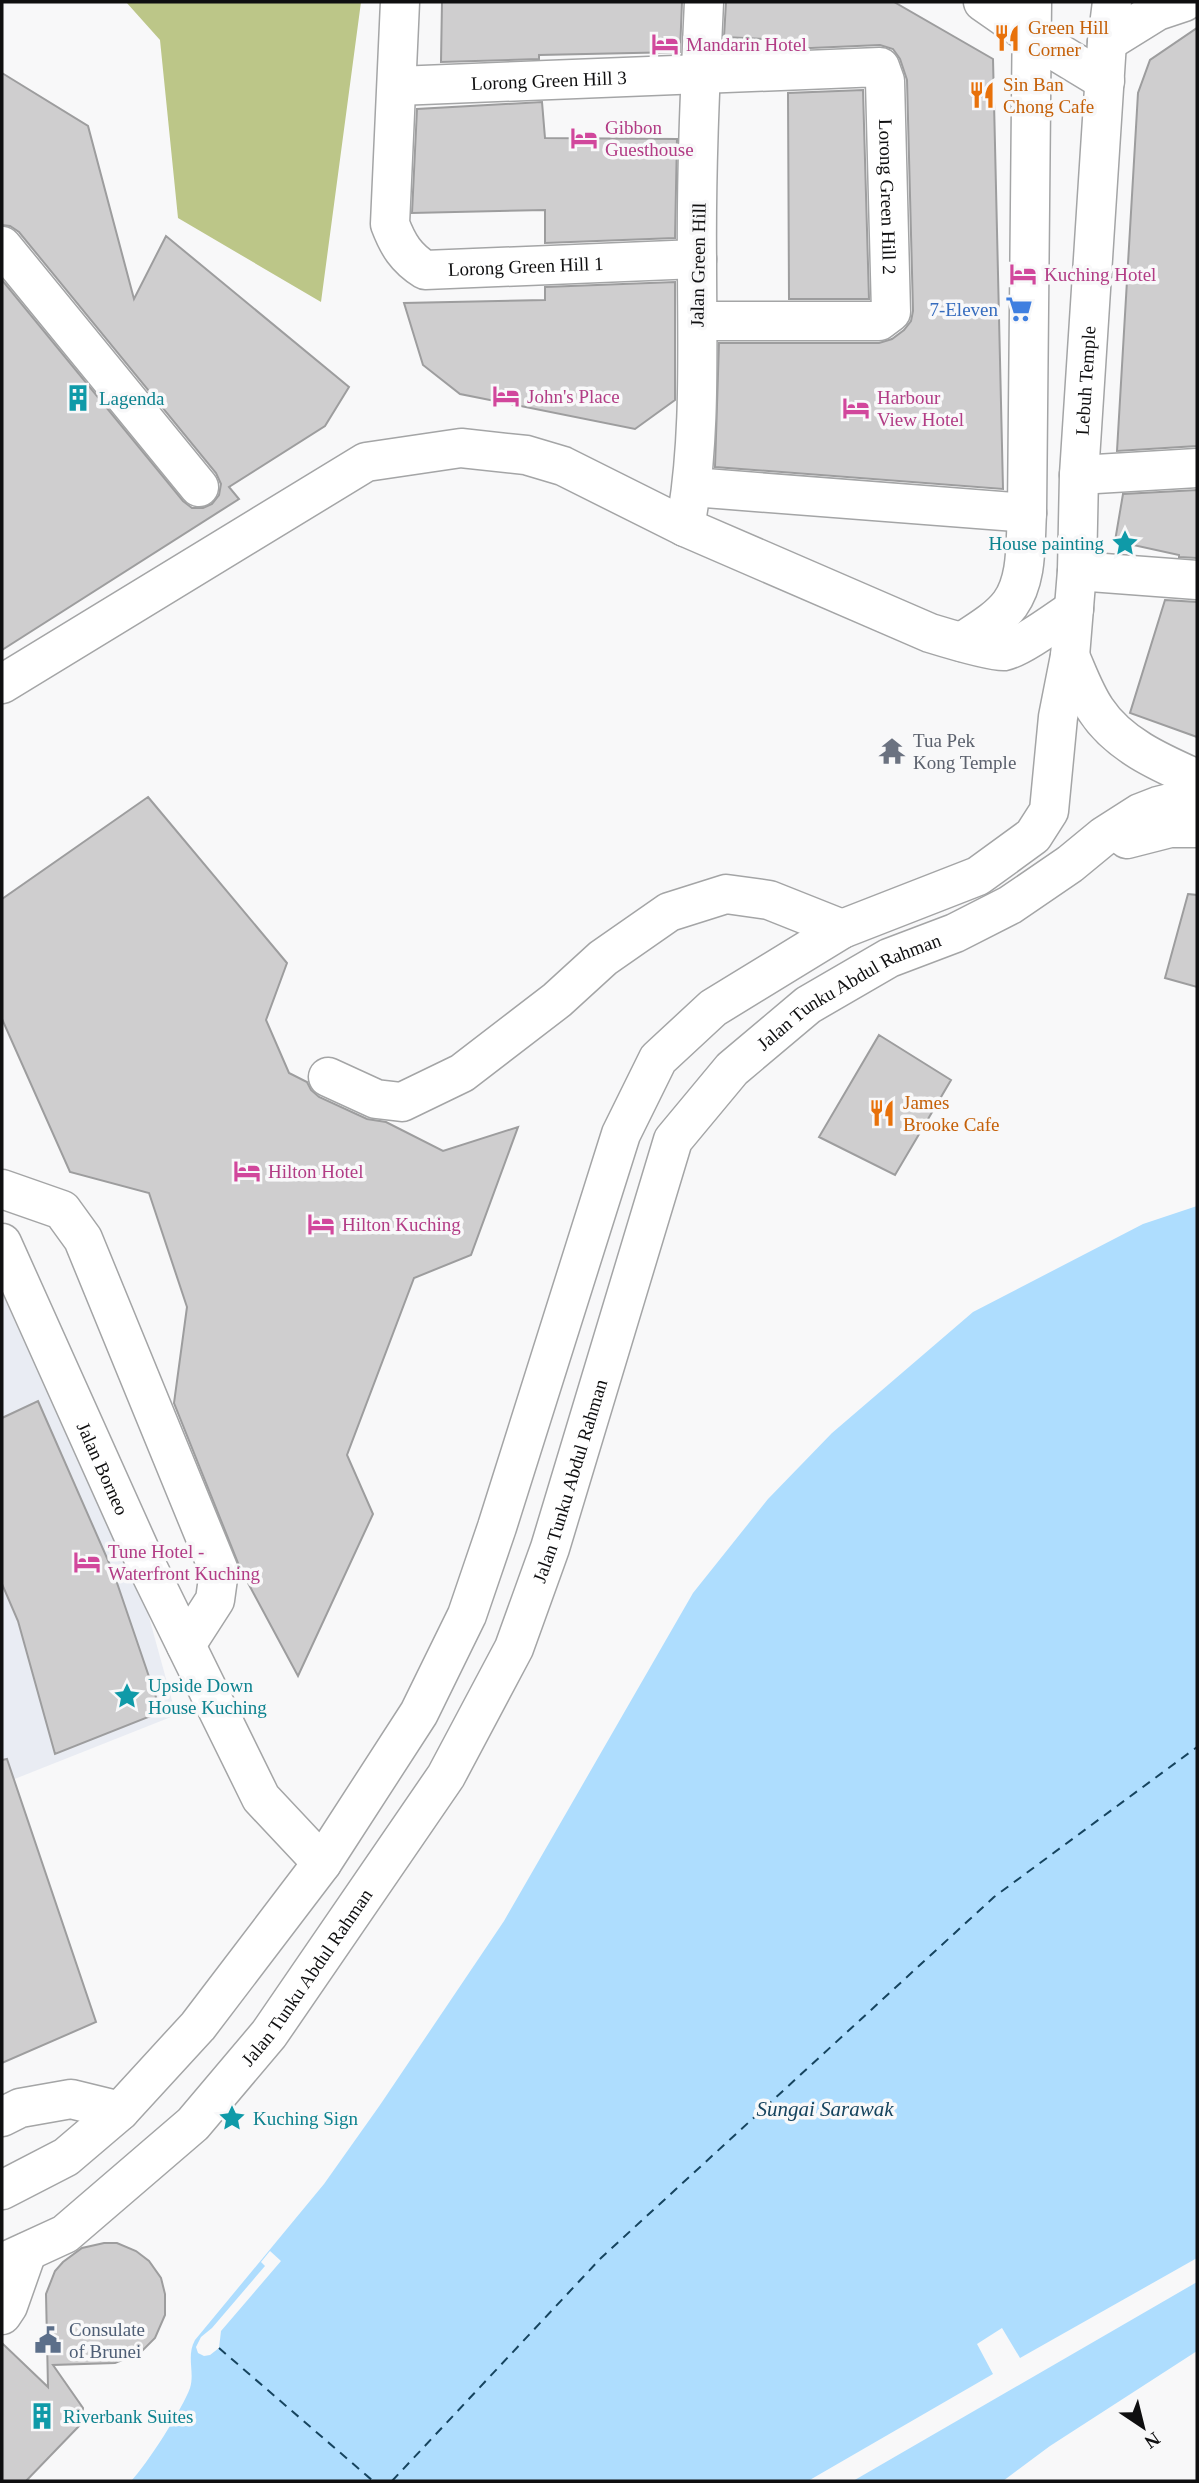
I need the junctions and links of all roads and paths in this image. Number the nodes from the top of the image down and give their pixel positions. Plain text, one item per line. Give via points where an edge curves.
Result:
1 (400, 2) edge
2 (704, 2) edge
3 (983, 2) edge
4 (1112, 2) edge
5 (1184, 2) edge
6 (1032, 18) edge
7 (1107, 42) junction
8 (701, 74) junction
9 (1105, 81) junction
10 (397, 86) junction
11 (2, 246) edge
12 (697, 259) junction
13 (698, 321) junction
14 (1197, 468) edge
15 (1079, 475) junction
16 (199, 487) dead end
17 (692, 487) junction
18 (1027, 513) junction
19 (685, 527) junction
20 (1077, 570) junction
21 (1197, 580) edge
22 (1074, 609) junction
23 (962, 642) junction
24 (1070, 656) junction
25 (2, 684) edge
26 (1197, 779) edge
27 (1197, 796) edge
28 (1197, 828) edge
29 (1070, 864) junction
30 (842, 929) junction
31 (328, 1077) dead end
32 (2, 1189) edge
33 (2, 1243) edge
34 (186, 1645) junction
35 (322, 1863) junction
36 (120, 2111) junction
37 (2, 2117) edge
38 (2, 2190) edge
39 (15, 2257) edge
40 (2, 2315) edge

1 - 10 main road, Lorong Green Hill 1
2 - 8 main road, Jalan Green Hill
3 - 6 main road
4 - 7 main road, Lebuh Temple
5 - 7 main road via 1157,11
6 - 9 main road
6 - 18 main road
7 - 9 main road, Lebuh Temple
8 - 10 main road, Lorong Green Hill 3
8 - 12 main road, Jalan Green Hill
8 - 13 main road, Lorong Green Hill 2 via 880,67 885,81 891,312 879,321
9 - 15 main road, Lebuh Temple
10 - 12 main road, Lorong Green Hill 1 via 390,225 409,260 425,270
11 - 16 main road
12 - 13 main road, Jalan Green Hill
13 - 17 main road, Jalan Green Hill
14 - 15 main road
15 - 20 main road, Lebuh Temple
17 - 18 main road
17 - 19 main road, Jalan Green Hill
18 - 23 main road via 1024,571 1010,604
19 - 23 main road via 930,633
19 - 25 main road via 563,466 526,455 461,448 366,462
20 - 21 main road
20 - 22 main road, Lebuh Temple
22 - 23 main road via 1004,651
22 - 24 main road, Lebuh Temple
24 - 26 main road via 1096,711 1118,734 1161,763
24 - 30 main road, Lebuh Temple via 1058,718 1049,811 1033,836 978,876
27 - 29 main road, Jalan Tunku Abdul Rahman via 1140,813
28 - 29 main road via 1136,835
29 - 39 main road, Jalan Tunku Abdul Rahman via 1010,905 890,958 808,1005 732,1069 673,1140 528,1611 514,1648 446,1776 269,2034 193,2124 65,2235
30 - 31 main road via 769,900 726,894 668,912 603,958 472,1066 402,1102 376,1099
30 - 35 main road via 713,1008 658,1059 617,1146 467,1615 419,1713
32 - 34 main road via 62,1210 83,1240 219,1571 215,1600
33 - 34 main road, Jalan Borneo
34 - 35 main road, Jalan Borneo via 261,1798
35 - 36 main road via 198,2026
36 - 37 main road via 71,2099 20,2108
36 - 38 main road via 66,2157
39 - 40 main road via 8,2306

